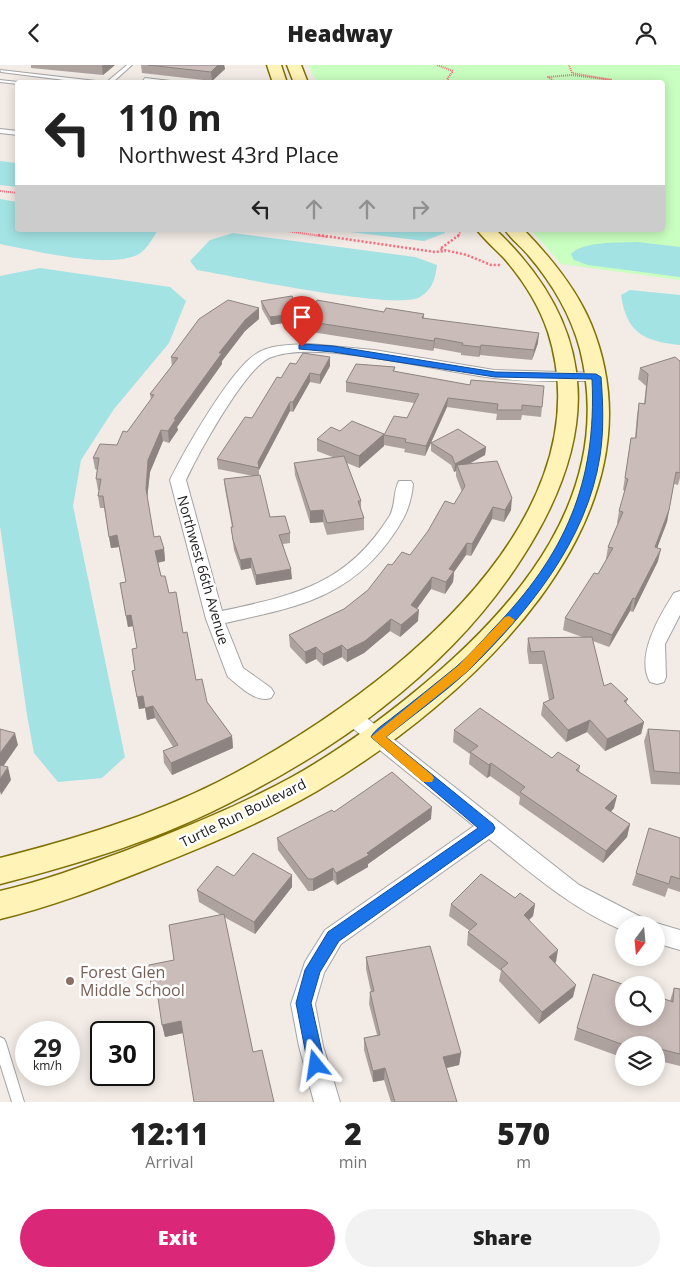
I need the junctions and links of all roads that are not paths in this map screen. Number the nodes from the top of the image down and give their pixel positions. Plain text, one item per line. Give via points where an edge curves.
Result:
1 (14, 65) edge
2 (130, 65) edge
3 (274, 65) edge
4 (294, 65) edge
5 (1, 71) edge
6 (77, 80) edge
7 (116, 80) edge
8 (278, 80) edge
9 (300, 80) edge
10 (0, 81) edge
11 (15, 83) edge
12 (0, 131) edge
13 (15, 133) edge
14 (488, 232) edge
15 (516, 232) edge
16 (566, 377) junction
17 (596, 377) junction
18 (405, 484) dead end
19 (680, 597) edge
20 (215, 619) junction
21 (657, 677) dead end
22 (264, 693) dead end
23 (352, 717) junction
24 (377, 737) junction
25 (488, 828) junction
26 (0, 871) edge
27 (0, 905) edge
28 (615, 916) edge
29 (665, 936) edge
30 (680, 940) edge
31 (0, 1043) edge
32 (18, 1102) edge
33 (328, 1102) edge

1 - 5 lane
2 - 7 lane
3 - 8 street
4 - 9 street
5 - 6 lane
10 - 11 lane
12 - 13 lane
14 - 16 street, Turtle Run Boulevard via 522,269 549,312 562,348
15 - 17 street, Turtle Run Boulevard via 548,266 570,299 588,336
16 - 17 street, Northwest 66th Avenue
16 - 20 street, Northwest 66th Avenue via 495,375 302,347 278,350 252,363 187,460 178,480
16 - 23 street, Turtle Run Boulevard via 569,408 564,441 548,493 518,550 475,607 448,635
17 - 24 street, Turtle Run Boulevard via 599,415 593,465 580,507 554,560 522,606 463,668
18 - 20 street via 404,509 371,553 352,572 310,594 282,604
19 - 21 street via 656,644
20 - 22 street, Northwest 66th Avenue via 235,672
23 - 24 street
23 - 26 street, Turtle Run Boulevard via 242,784 178,813 131,833
24 - 25 street
24 - 27 street, Turtle Run Boulevard via 303,785 251,812 71,884
25 - 28 street via 571,892
25 - 33 street via 333,937 313,970 303,1003 311,1046
29 - 30 street
31 - 32 lane

